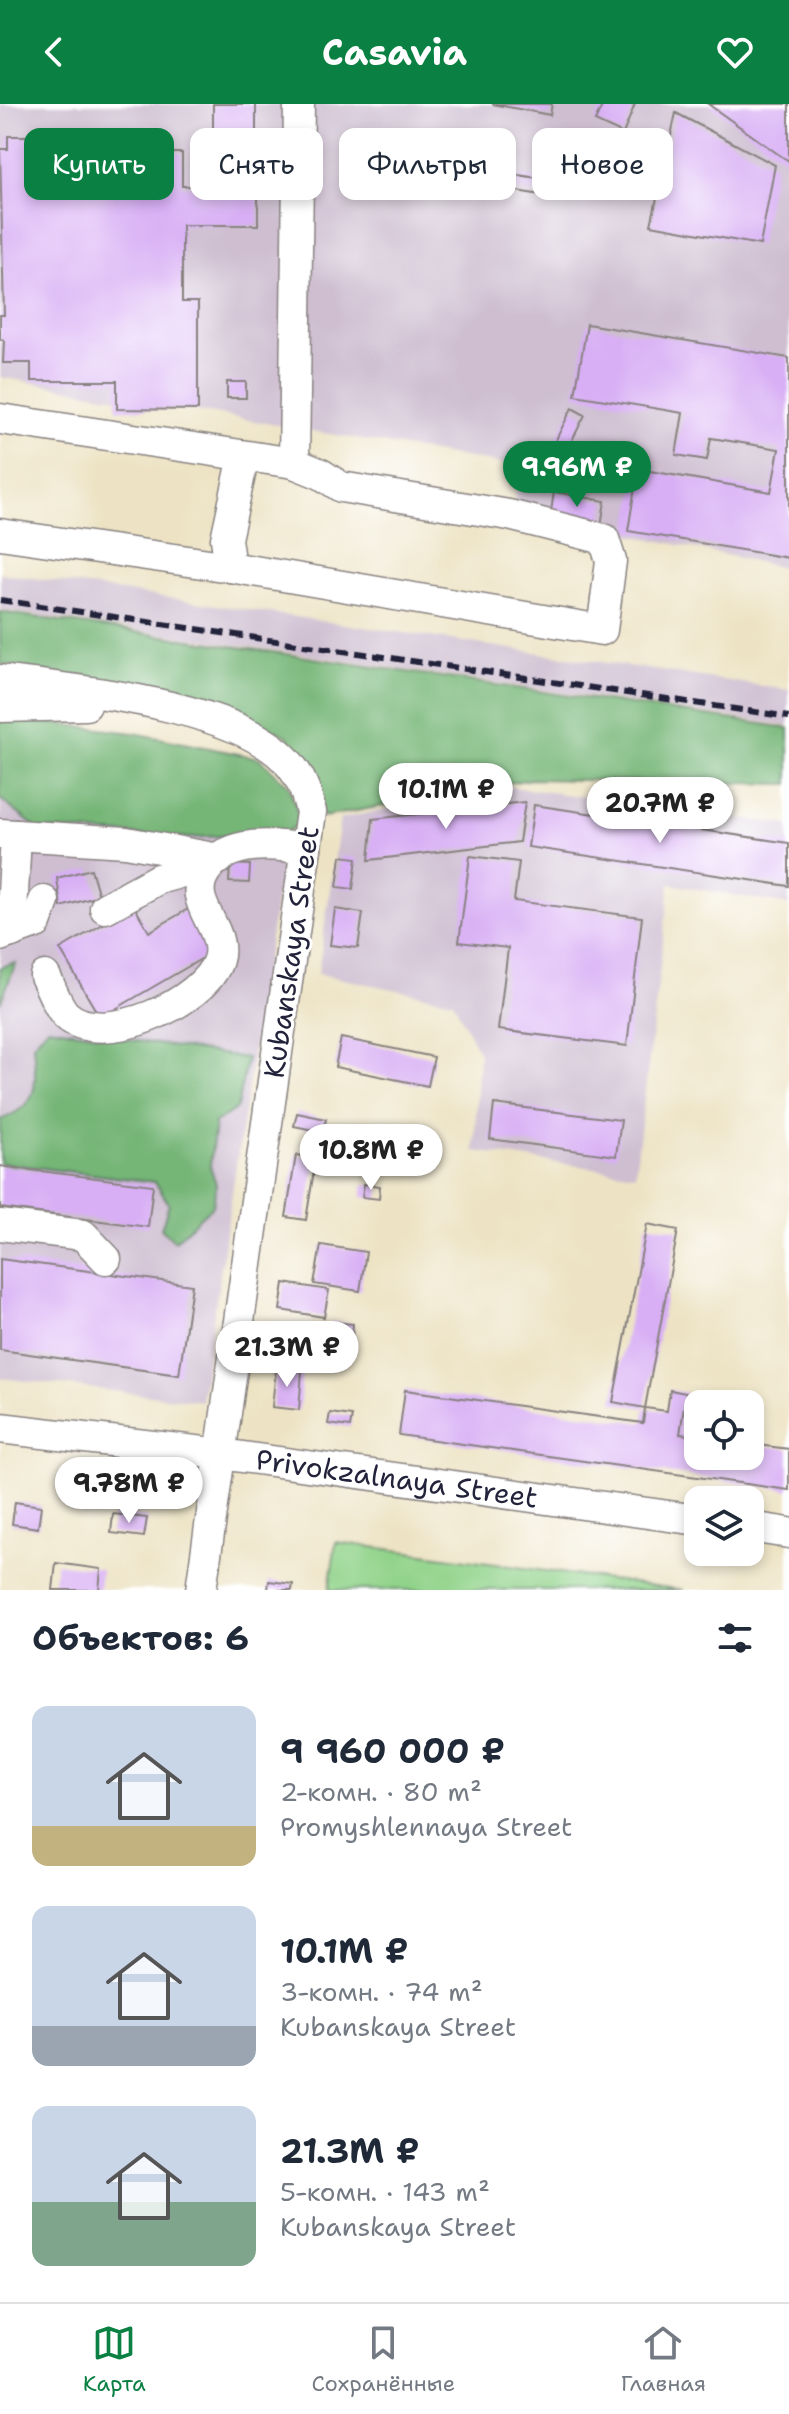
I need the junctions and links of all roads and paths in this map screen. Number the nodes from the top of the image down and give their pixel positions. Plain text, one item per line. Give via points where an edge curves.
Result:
1 (299, 104) edge
2 (0, 419) edge
3 (244, 456) junction
4 (294, 463) junction
5 (0, 534) edge
6 (230, 567) junction
7 (0, 680) edge
8 (138, 700) junction
9 (0, 707) edge
10 (8, 834) edge
11 (306, 849) junction
12 (214, 862) junction
13 (44, 901) dead end
14 (105, 908) dead end
15 (6, 934) edge
16 (45, 976) dead end
17 (0, 1225) edge
18 (106, 1259) dead end
19 (0, 1428) edge
20 (221, 1454) junction
21 (684, 1518) edge
22 (764, 1529) edge
23 (789, 1533) edge
24 (201, 1590) edge

1 - 4 street
2 - 3 street
3 - 4 street
3 - 6 street via 226,539
4 - 6 street via 341,487 509,515 604,539 611,561 602,630
5 - 6 street
7 - 8 street, Kubanskaya Street
8 - 9 street
8 - 11 street, Kubanskaya Street via 217,721 267,745 291,765 306,790 311,812
10 - 12 street via 126,842
10 - 15 street
11 - 12 street via 250,846
11 - 20 street, Kubanskaya Street
12 - 14 street via 158,879
12 - 16 street via 202,877 199,892 219,958 187,997 138,1021 111,1027 87,1024 66,1015
13 - 15 street via 36,923
17 - 18 street via 83,1235
19 - 20 street, Privokzalnaya Street
20 - 21 street, Privokzalnaya Street
20 - 24 street, Kubanskaya Street
22 - 23 street

